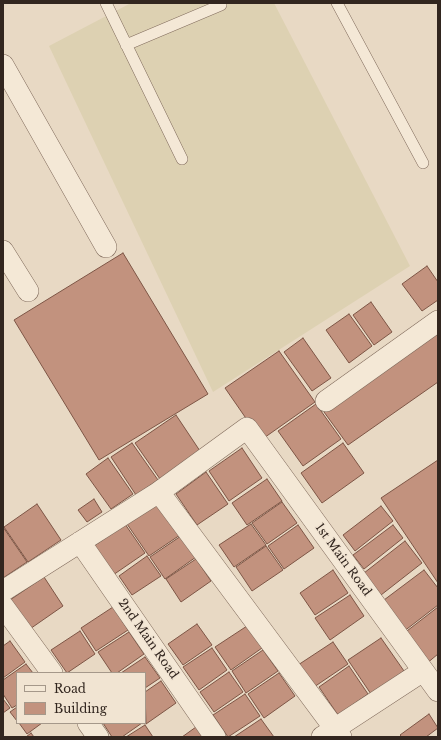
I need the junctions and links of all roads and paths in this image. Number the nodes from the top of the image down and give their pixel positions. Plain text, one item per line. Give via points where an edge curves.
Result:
1 (106, 3) edge
2 (337, 3) edge
3 (221, 6) dead end
4 (126, 45) junction
5 (3, 65) edge
6 (182, 159) dead end
7 (423, 163) dead end
8 (106, 247) dead end
9 (3, 251) edge
10 (28, 291) dead end
11 (438, 321) edge
12 (326, 400) dead end
13 (159, 492) junction
14 (80, 542) junction
15 (3, 591) edge
16 (3, 606) edge
17 (423, 671) junction
18 (51, 672) edge
19 (438, 691) edge
20 (89, 724) edge
21 (332, 734) edge
22 (98, 737) edge
23 (215, 737) edge

1 - 4 lane
2 - 7 lane
3 - 4 lane
4 - 6 lane
5 - 8 street
9 - 10 street
11 - 12 street
13 - 14 street
13 - 17 street, 1st Main Road via 247,428
13 - 21 street
14 - 15 street
14 - 23 street, 2nd Main Road
16 - 18 street
17 - 19 street, 1st Main Road
17 - 21 street
20 - 22 street

